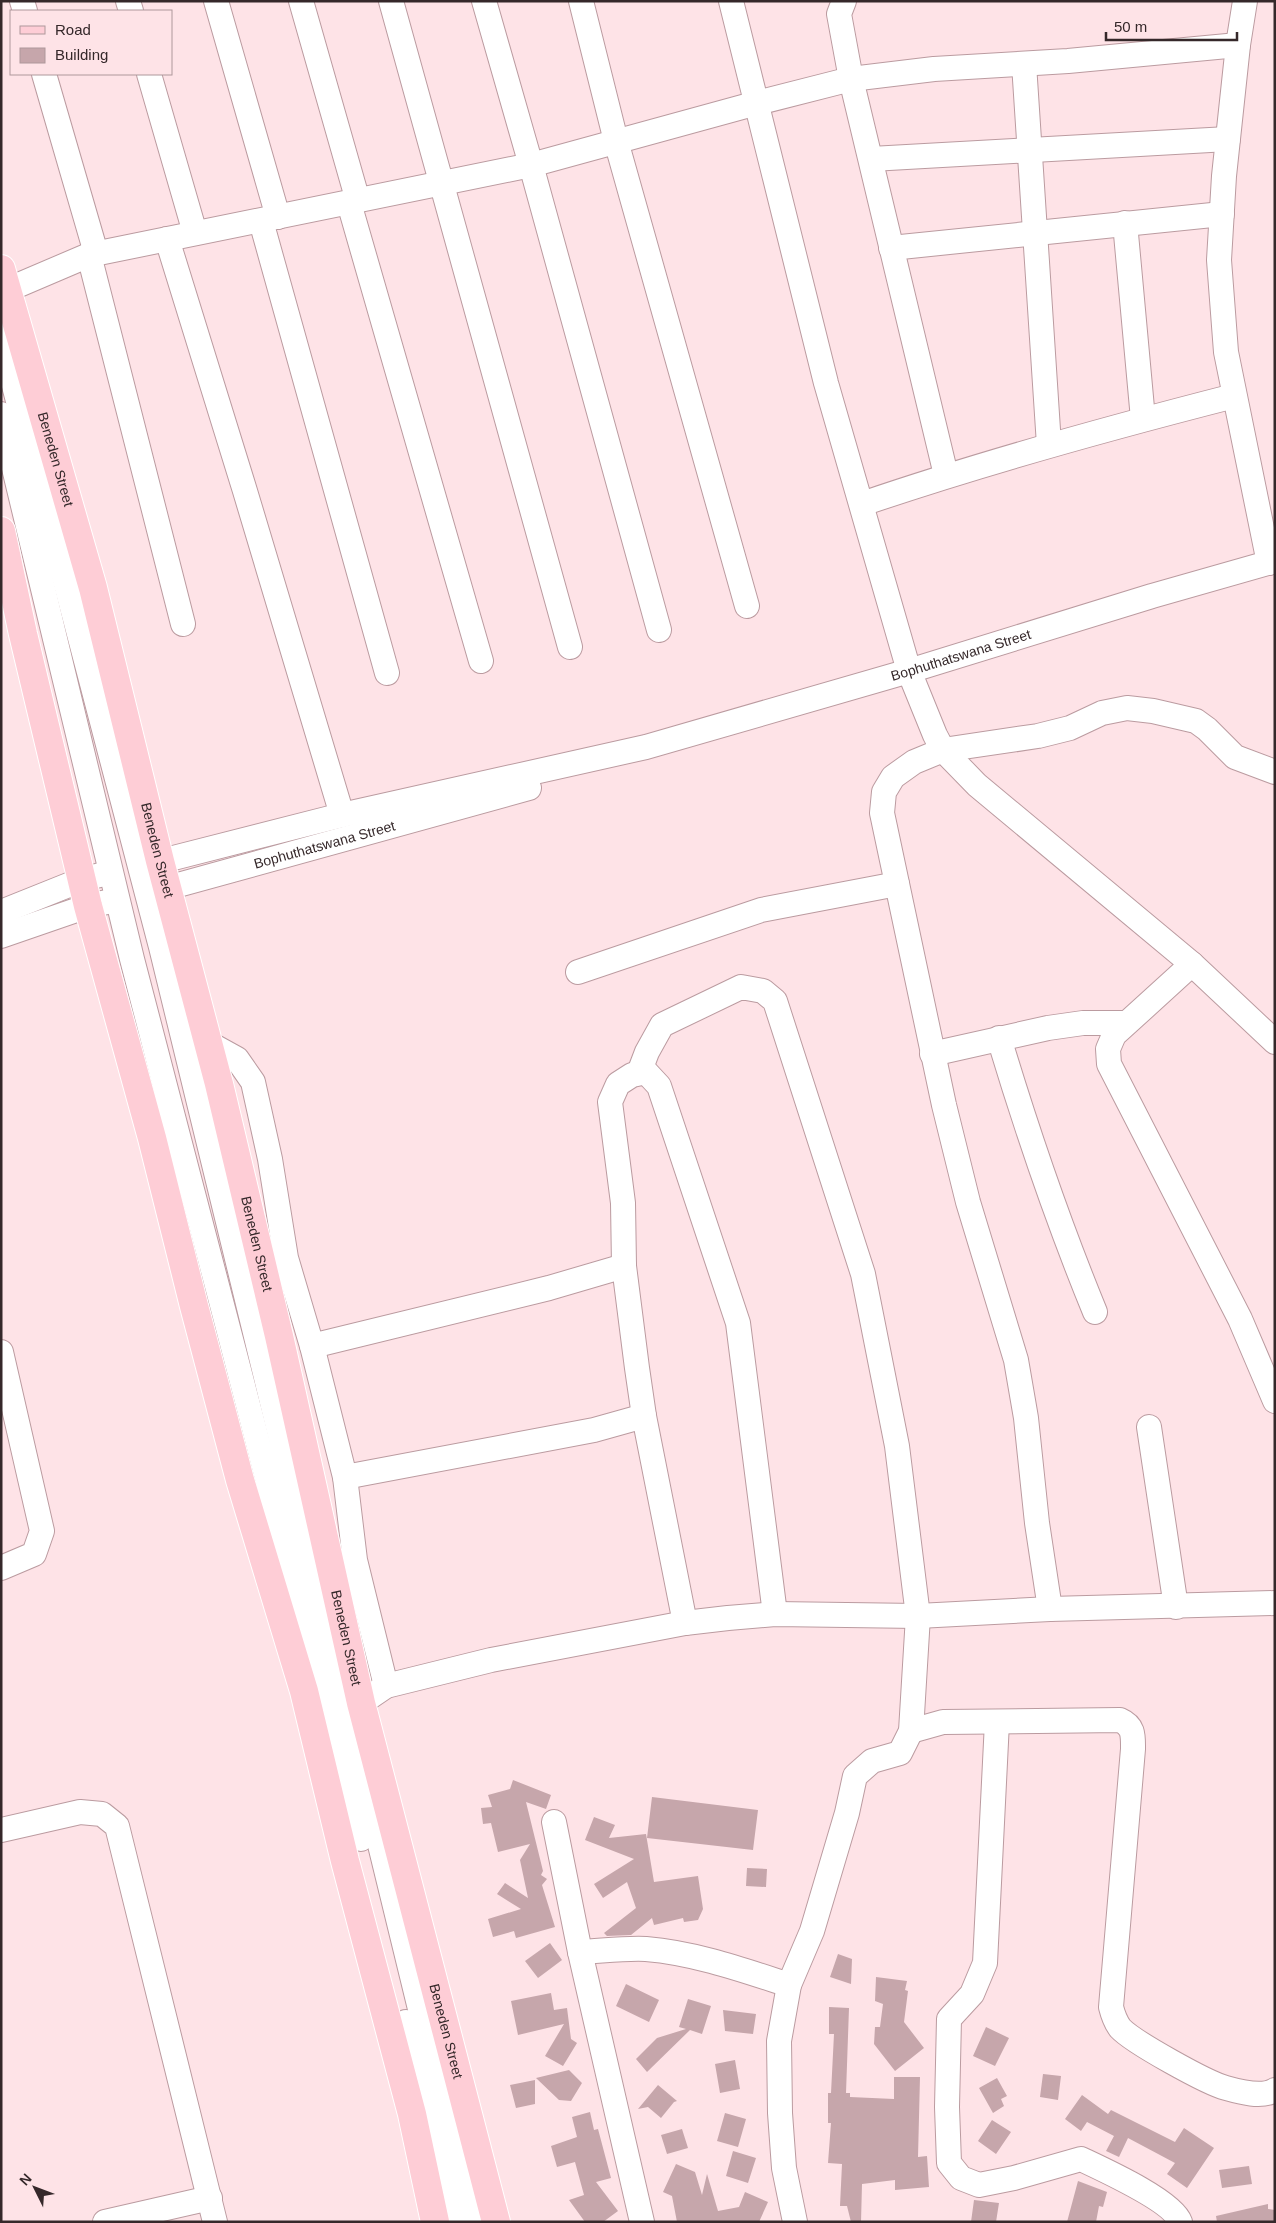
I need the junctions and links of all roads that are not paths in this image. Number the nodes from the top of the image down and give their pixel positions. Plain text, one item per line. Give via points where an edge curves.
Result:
1 (216, 1) edge
2 (301, 1) edge
3 (391, 1) edge
4 (484, 1) edge
5 (581, 1) edge
6 (731, 1) edge
7 (844, 1) edge
8 (1245, 1) edge
9 (1238, 45) junction
10 (1024, 64) junction
11 (44, 75) edge
12 (149, 75) edge
13 (851, 79) junction
14 (757, 103) junction
15 (1228, 139) junction
16 (616, 141) junction
17 (1030, 149) junction
18 (871, 159) junction
19 (531, 165) junction
20 (441, 184) junction
21 (354, 202) junction
22 (1222, 214) junction
23 (270, 219) junction
24 (1125, 223) junction
25 (1036, 232) junction
26 (194, 233) junction
27 (167, 239) junction
28 (891, 248) junction
29 (93, 254) junction
30 (4, 280) edge
31 (1, 336) edge
32 (1234, 396) junction
33 (1, 414) edge
34 (1143, 419) junction
35 (1049, 445) junction
36 (946, 475) junction
37 (862, 504) junction
38 (1, 531) edge
39 (1272, 562) edge
40 (747, 606) dead end
41 (183, 624) dead end
42 (659, 630) dead end
43 (570, 647) dead end
44 (481, 662) dead end
45 (909, 671) junction
46 (387, 673) dead end
47 (646, 747) junction
48 (944, 750) junction
49 (1275, 772) edge
50 (342, 815) junction
51 (150, 864) junction
52 (110, 873) junction
53 (81, 880) junction
54 (896, 884) junction
55 (157, 891) junction
56 (118, 899) junction
57 (88, 906) junction
58 (1, 912) edge
59 (1, 936) edge
60 (1192, 964) junction
61 (578, 972) dead end
62 (1125, 1023) junction
63 (999, 1038) junction
64 (1275, 1042) edge
65 (208, 1043) junction
66 (932, 1054) junction
67 (639, 1073) junction
68 (624, 1266) junction
69 (1095, 1312) dead end
70 (312, 1346) junction
71 (1, 1352) edge
72 (1275, 1401) edge
73 (644, 1416) junction
74 (1149, 1427) dead end
75 (345, 1477) junction
76 (1, 1568) edge
77 (1275, 1604) edge
78 (1176, 1607) junction
79 (1050, 1609) junction
80 (775, 1614) junction
81 (918, 1616) junction
82 (685, 1623) junction
83 (386, 1686) junction
84 (361, 1704) junction
85 (997, 1722) junction
86 (911, 1731) junction
87 (554, 1822) dead end
88 (1, 1830) edge
89 (580, 1952) junction
90 (789, 1985) junction
91 (1275, 2090) edge
92 (210, 2198) junction
93 (105, 2222) edge
94 (215, 2222) edge
95 (435, 2222) edge
96 (454, 2222) edge
97 (472, 2222) edge
98 (496, 2222) edge
99 (642, 2222) edge
100 (794, 2222) edge
101 (1180, 2222) edge

1 - 23 street
2 - 21 street
3 - 20 street
4 - 19 street
5 - 16 street
6 - 14 street
7 - 13 street via 839,14
8 - 9 street
9 - 10 street
9 - 15 street
10 - 13 street via 934,69
10 - 17 street
11 - 29 street
12 - 26 street
13 - 14 street
13 - 18 street
14 - 16 street
14 - 37 street via 826,383
15 - 17 street
15 - 22 street
16 - 19 street
16 - 40 street
17 - 18 street
17 - 25 street
18 - 28 street
19 - 20 street
19 - 42 street
20 - 21 street
20 - 43 street
21 - 23 street
21 - 44 street
22 - 24 street
22 - 32 street via 1219,260 1222,313
23 - 26 street
23 - 46 street
24 - 25 street
24 - 34 street
25 - 28 street
25 - 35 street
26 - 27 street
27 - 29 street
27 - 50 street
28 - 36 street
29 - 30 street
29 - 41 street
30 - 51 main road, Beneden Street via 93,588
31 - 51 street
32 - 34 street
32 - 39 street
33 - 52 street
34 - 35 street
35 - 36 street
36 - 37 street
37 - 45 street
38 - 53 main road
39 - 45 street, Bophuthatswana Street
45 - 47 street, Bophuthatswana Street
45 - 48 street
47 - 50 street, Bophuthatswana Street
47 - 55 street, Bophuthatswana Street via 589,771
48 - 49 street via 1038,736 1070,728 1102,713 1128,708 1196,722 1235,757
48 - 54 street via 914,762 894,777 884,792 882,813
48 - 60 street via 977,784
50 - 51 street, Bophuthatswana Street
51 - 52 street, Bophuthatswana Street
51 - 55 main road, Beneden Street
52 - 53 street, Bophuthatswana Street
52 - 56 street
53 - 57 main road
53 - 58 street, Bophuthatswana Street
54 - 61 street via 761,910
54 - 66 street
55 - 56 street, Bophuthatswana Street
55 - 65 main road, Beneden Street
55 - 97 street
56 - 57 street, Bophuthatswana Street
56 - 96 street via 372,1879
57 - 59 street, Bophuthatswana Street
57 - 95 main road via 240,1480 304,1691 412,2114
60 - 62 street
60 - 64 street
62 - 63 street via 1048,1028
62 - 72 street via 1108,1048 1109,1064 1240,1319
63 - 66 street
63 - 69 street via 1065,1238
65 - 70 street via 238,1059 253,1082 270,1159 286,1258
65 - 84 main road, Beneden Street
66 - 79 street via 968,1202 1016,1360
67 - 68 street via 618,1084 610,1102 623,1203
67 - 80 street via 646,1072 660,1086 738,1323
67 - 81 street via 662,1025 741,987 763,991 775,1001 863,1274 897,1446
68 - 70 street via 549,1288
68 - 73 street
70 - 75 street
71 - 76 street via 42,1531 34,1554
73 - 75 street via 594,1430
73 - 82 street
74 - 78 street
75 - 83 street via 356,1560
77 - 78 street
78 - 79 street
79 - 81 street
80 - 81 street
80 - 82 street
81 - 86 street
82 - 83 street via 557,1646
83 - 84 street
84 - 98 main road, Beneden Street
85 - 86 street via 943,1722
85 - 91 street via 1120,1720 1130,1727 1133,1750 1113,2016 1125,2032 1179,2066 1224,2088 1251,2094
85 - 101 street via 985,1963 972,1994 949,2019 949,2163 961,2178 979,2185 1081,2159 1118,2176 1159,2201 1178,2216
86 - 90 street via 900,1753 872,1761 855,1776 812,1931
87 - 89 street
88 - 92 street via 80,1812 102,1814 117,1826
89 - 90 street via 665,1951
89 - 99 street
90 - 100 street via 779,2042 780,2114 784,2168
92 - 93 street
92 - 94 street

